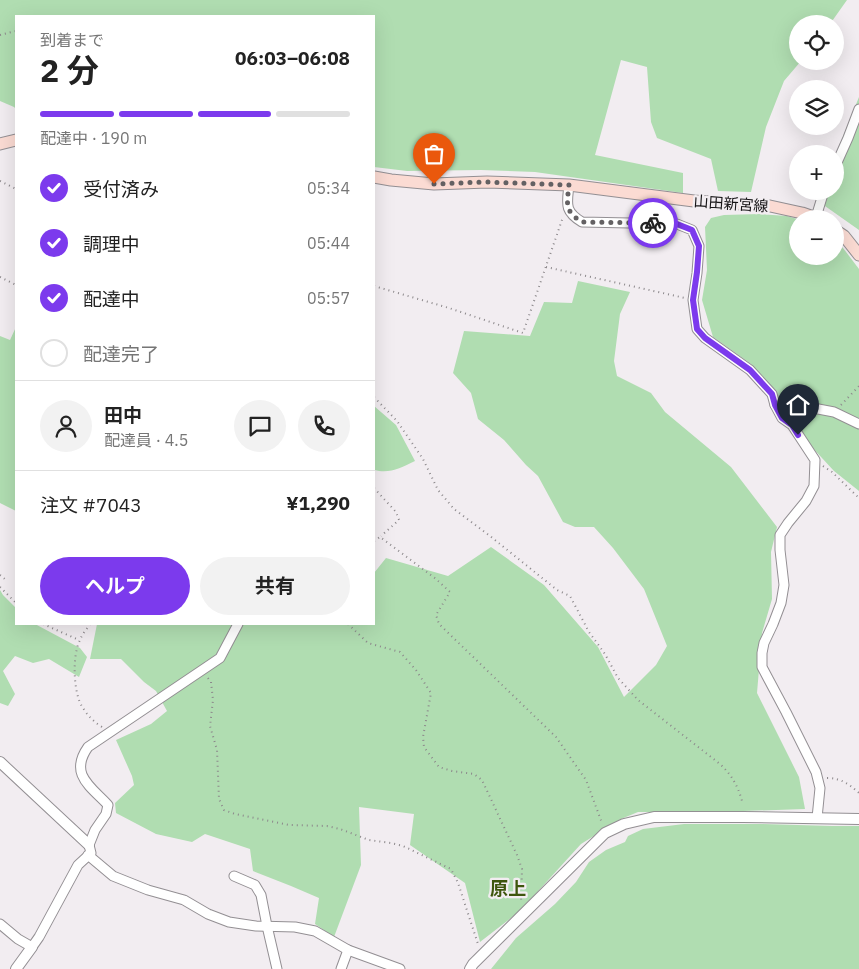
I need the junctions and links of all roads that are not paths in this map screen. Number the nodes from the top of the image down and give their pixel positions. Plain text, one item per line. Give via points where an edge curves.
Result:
1 (859, 109) edge
2 (15, 140) edge
3 (0, 144) edge
4 (844, 147) edge
5 (375, 177) edge
6 (569, 185) junction
7 (791, 210) edge
8 (844, 236) edge
9 (859, 255) edge
10 (775, 405) junction
11 (859, 424) edge
12 (237, 625) edge
13 (0, 762) edge
14 (817, 818) junction
15 (859, 819) edge
16 (89, 850) junction
17 (234, 876) dead end
18 (0, 924) edge
19 (267, 926) junction
20 (32, 947) junction
21 (348, 950) junction
22 (16, 969) edge
23 (277, 969) edge
24 (341, 969) edge
25 (400, 969) edge
26 (470, 969) edge

1 - 4 street
2 - 3 main road
5 - 6 main road, 山田新宮線 via 434,184
6 - 7 main road, 山田新宮線
6 - 10 street via 567,205 572,216 582,222 677,224 692,230 699,246 693,300 697,329 750,370 772,394
8 - 9 main road
10 - 11 street via 792,404 834,412
10 - 14 street via 816,460 814,486 780,535 784,585 781,603 764,643 762,667 816,772 820,788
12 - 16 street via 220,658 88,747 82,756 80,769 83,778 108,805
13 - 16 street
14 - 15 street
14 - 26 street via 654,817 624,824 605,833
16 - 19 street via 113,876 184,900 229,922
16 - 20 street
17 - 19 street via 255,885 261,895
18 - 20 street
19 - 21 street via 315,931
19 - 23 street
20 - 22 street
21 - 24 street
21 - 25 street

